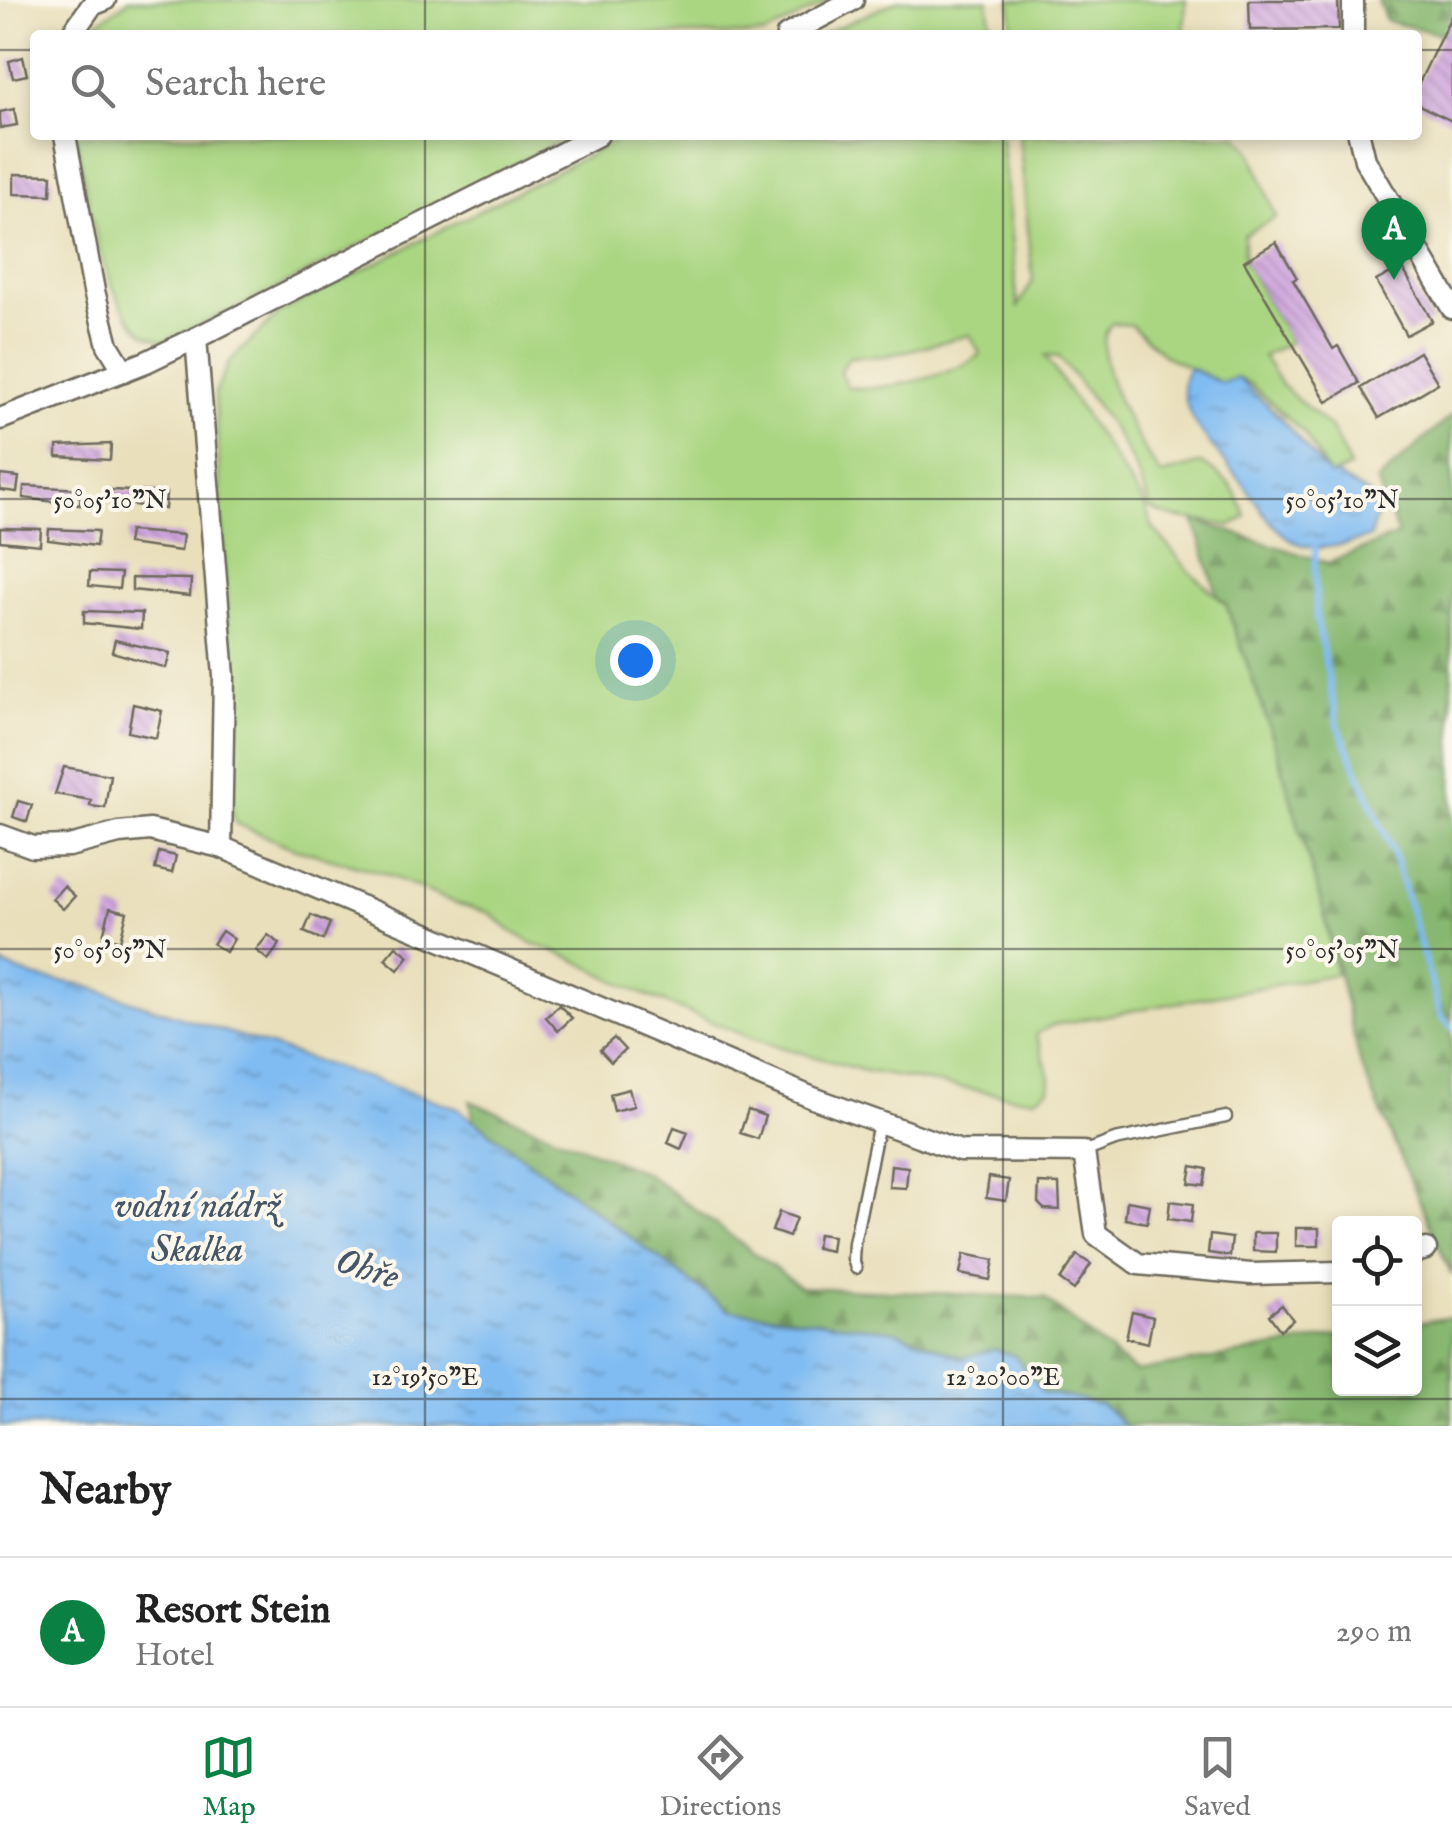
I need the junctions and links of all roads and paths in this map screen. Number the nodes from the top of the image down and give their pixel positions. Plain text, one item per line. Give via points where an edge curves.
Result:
1 (106, 0) edge
2 (853, 0) edge
3 (1353, 0) edge
4 (74, 30) edge
5 (796, 30) edge
6 (1353, 30) edge
7 (66, 140) edge
8 (588, 140) edge
9 (1360, 140) edge
10 (1452, 308) edge
11 (196, 338) junction
12 (124, 371) junction
13 (0, 419) edge
14 (0, 835) edge
15 (222, 848) junction
16 (1226, 1118) dead end
17 (880, 1122) junction
18 (1084, 1152) junction
19 (856, 1268) dead end
20 (1332, 1272) edge

1 - 4 street via 92,5
2 - 5 street
3 - 6 street
7 - 12 street via 94,291 108,345
8 - 11 street
9 - 10 street
11 - 12 street
11 - 15 street via 224,676
12 - 13 street
14 - 15 street via 33,848 150,830
15 - 17 street
16 - 18 lane
17 - 18 street via 960,1151
17 - 19 lane via 854,1243
18 - 20 street via 1096,1234 1138,1264 1252,1274

